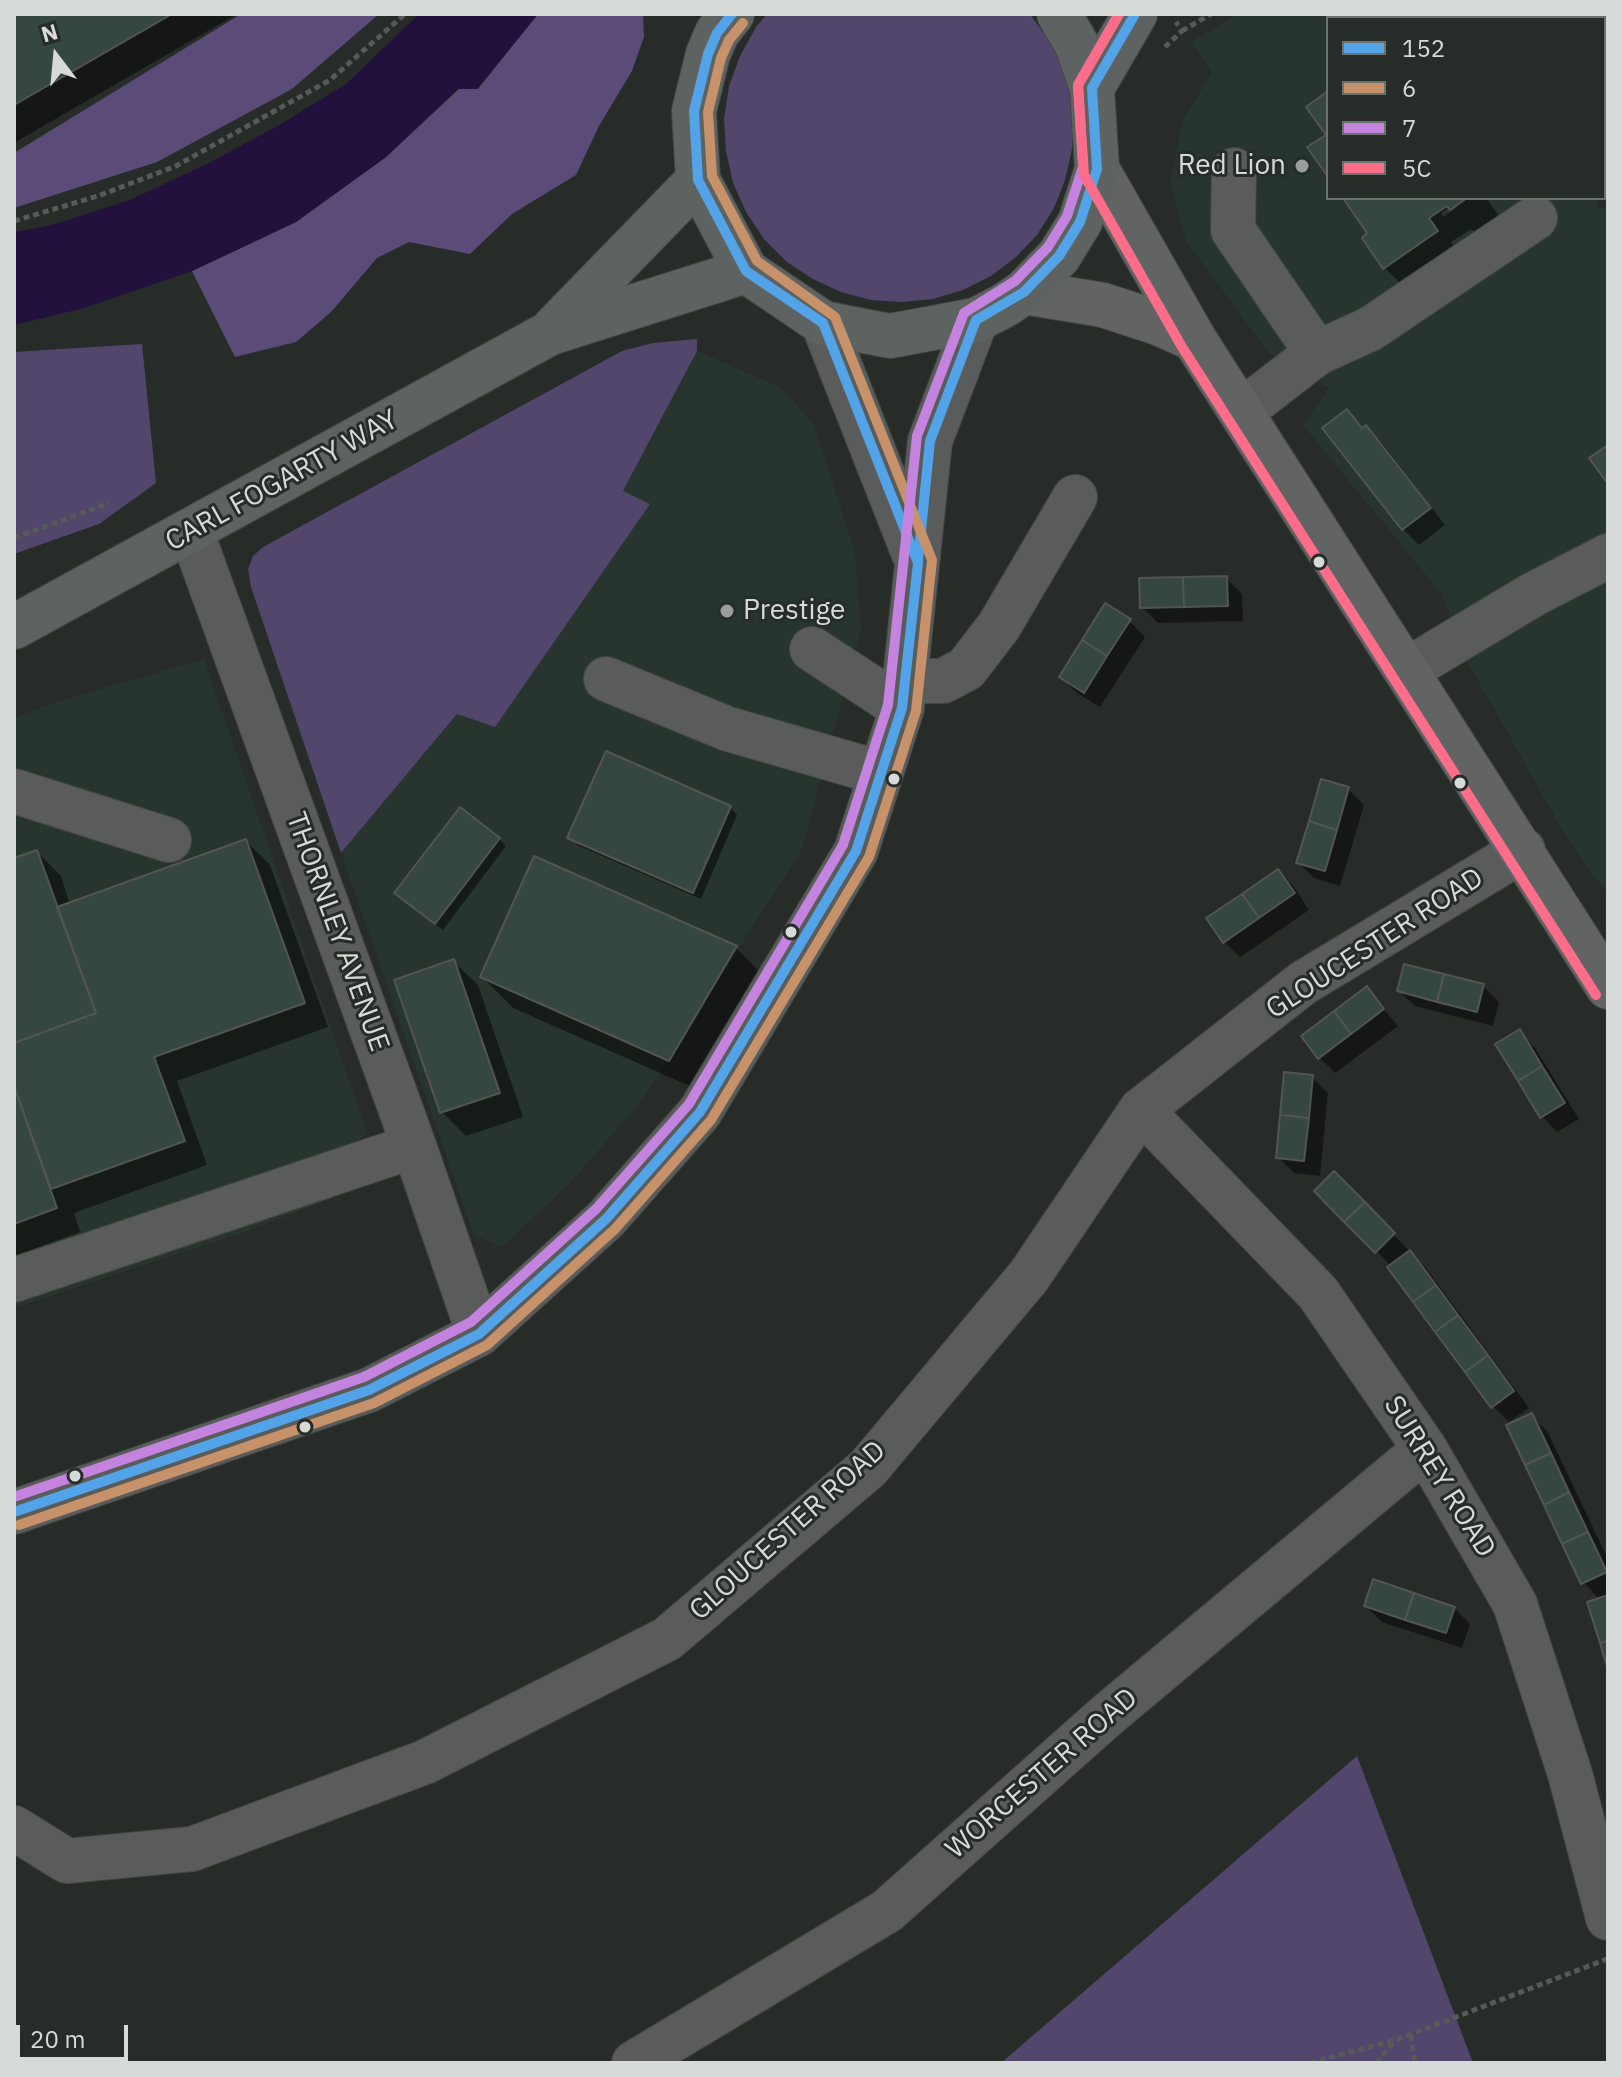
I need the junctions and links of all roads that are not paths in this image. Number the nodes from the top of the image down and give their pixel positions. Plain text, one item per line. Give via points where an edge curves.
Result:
1 (1059, 14) edge
2 (1135, 14) edge
3 (717, 20) edge
4 (1092, 88) junction
5 (1097, 169) junction
6 (1234, 170) dead end
7 (698, 180) junction
8 (1535, 218) dead end
9 (746, 271) junction
10 (1024, 292) junction
11 (976, 320) junction
12 (823, 323) junction
13 (550, 333) junction
14 (1194, 339) junction
15 (1317, 353) junction
16 (1242, 411) junction
17 (1075, 497) dead end
18 (191, 531) junction
19 (1608, 556) edge
20 (918, 563) junction
21 (14, 627) edge
22 (812, 649) dead end
23 (1407, 670) junction
24 (606, 679) dead end
25 (903, 694) junction
26 (881, 773) junction
27 (14, 791) edge
28 (169, 840) dead end
29 (1523, 850) junction
30 (1601, 961) edge
31 (1141, 1110) junction
32 (414, 1146) junction
33 (14, 1280) edge
34 (479, 1334) junction
35 (1425, 1449) junction
36 (14, 1512) edge
37 (14, 1828) edge
38 (1608, 1918) edge
39 (634, 2063) edge

1 - 4 highway
2 - 4 highway
3 - 7 highway via 694,111
4 - 5 highway
5 - 10 highway via 1080,222 1059,256
5 - 14 main road
6 - 15 street via 1233,230
7 - 9 highway
7 - 13 highway, CARL FOGARTY WAY
8 - 15 street via 1370,329
9 - 12 highway
9 - 13 highway, CARL FOGARTY WAY
10 - 11 highway
10 - 14 main road via 1103,305
11 - 12 highway via 890,336
11 - 20 street via 930,441
12 - 20 street
13 - 18 highway, CARL FOGARTY WAY
14 - 16 main road
15 - 16 street
16 - 23 main road
17 - 25 street via 999,626 966,669
18 - 21 highway, CARL FOGARTY WAY
18 - 32 street, THORNLEY AVENUE
19 - 23 street
20 - 25 street
22 - 25 street
23 - 29 main road
24 - 26 street via 728,729
25 - 26 street
26 - 34 street via 856,851 700,1112 606,1219
27 - 28 street
29 - 30 main road
29 - 31 street, GLOUCESTER ROAD via 1303,983
31 - 35 street, SURREY ROAD via 1318,1293
31 - 37 street, GLOUCESTER ROAD via 1029,1276 868,1468 667,1639 425,1762 192,1849 67,1861
32 - 33 street
32 - 34 street, THORNLEY AVENUE
34 - 36 street via 369,1390
35 - 38 street, SURREY ROAD via 1515,1604 1570,1774
35 - 39 street, WORCESTER ROAD via 1105,1717 887,1911

